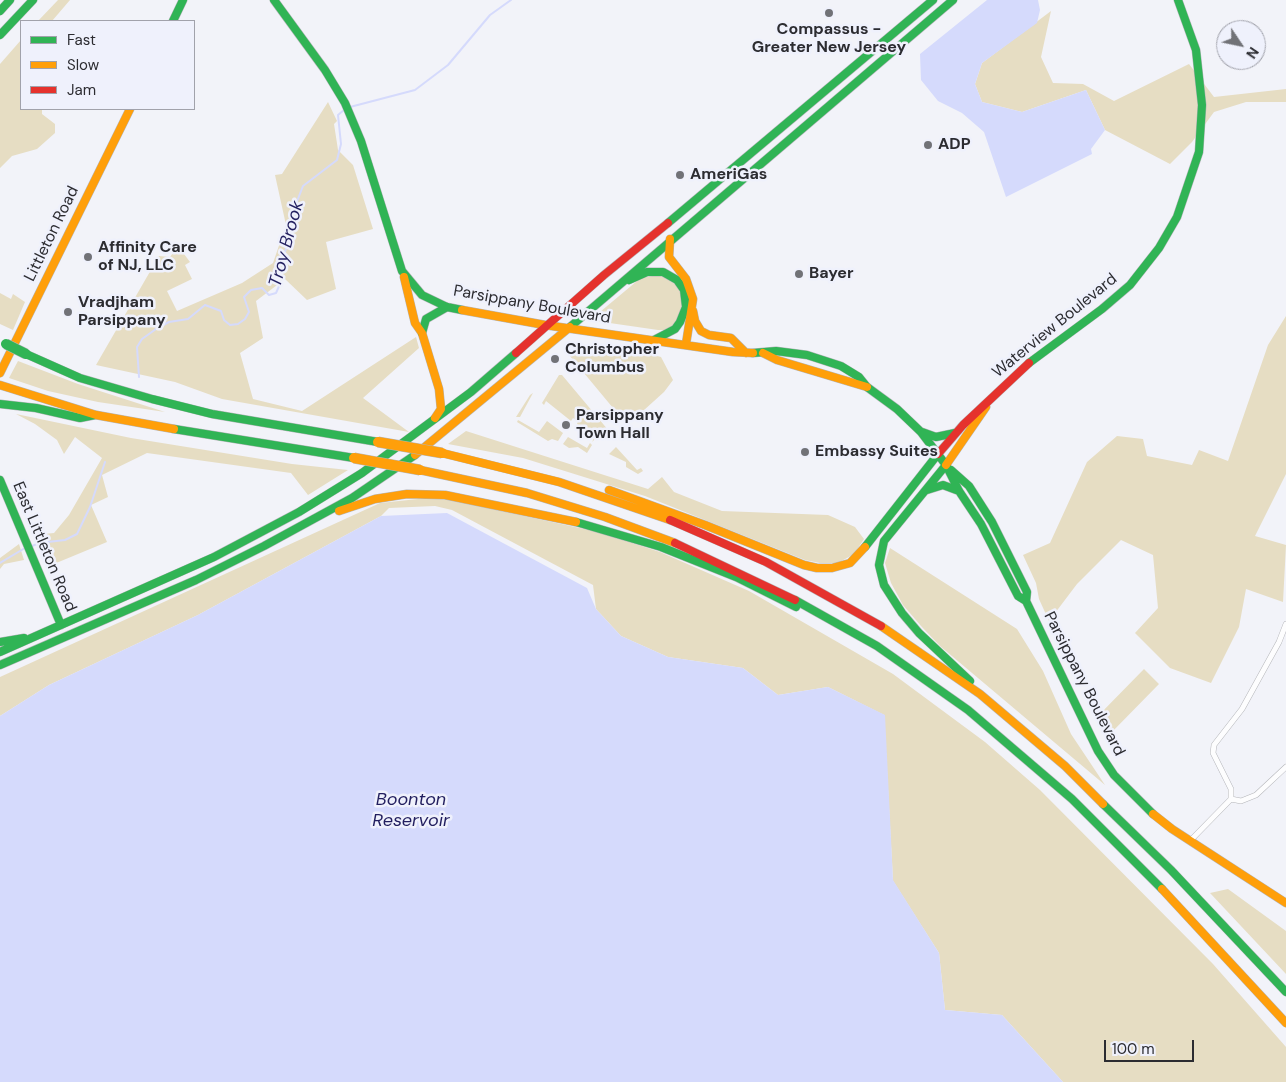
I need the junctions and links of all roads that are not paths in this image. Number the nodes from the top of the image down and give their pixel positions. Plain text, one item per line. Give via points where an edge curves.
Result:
1 (10, 0) edge
2 (32, 0) edge
3 (183, 0) edge
4 (274, 0) edge
5 (933, 0) edge
6 (953, 0) edge
7 (1178, 0) edge
8 (0, 11) edge
9 (173, 20) edge
10 (0, 35) edge
11 (130, 110) edge
12 (670, 240) junction
13 (402, 271) junction
14 (609, 292) junction
15 (693, 301) junction
16 (447, 307) junction
17 (545, 325) junction
18 (567, 328) junction
19 (422, 333) junction
20 (654, 340) junction
21 (3, 342) edge
22 (686, 344) junction
23 (746, 353) junction
24 (0, 373) edge
25 (2, 386) edge
26 (439, 389) junction
27 (471, 392) junction
28 (994, 396) junction
29 (0, 404) edge
30 (96, 415) junction
31 (431, 423) junction
32 (921, 432) junction
33 (955, 433) junction
34 (442, 453) junction
35 (938, 454) junction
36 (946, 465) junction
37 (0, 480) edge
38 (959, 491) junction
39 (922, 493) junction
40 (295, 530) junction
41 (1026, 601) junction
42 (1286, 624) edge
43 (61, 626) junction
44 (34, 637) junction
45 (0, 642) edge
46 (877, 646) junction
47 (0, 652) edge
48 (0, 664) edge
49 (1023, 729) junction
50 (1286, 766) edge
51 (1231, 799) junction
52 (1190, 840) junction
53 (1286, 903) edge
54 (1286, 992) edge
55 (1286, 1023) edge

1 - 8 main road
2 - 10 main road
3 - 9 main road
4 - 13 main road, Parsippany Boulevard via 345,103 361,141
5 - 17 main road
6 - 12 main road
7 - 28 main road, Waterview Boulevard via 1196,50 1202,105 1199,152 1177,217 1159,248 1130,285 1030,362
11 - 24 main road, Littleton Road
12 - 14 main road
12 - 15 main road via 669,257 688,283
13 - 16 main road, Parsippany Boulevard via 422,295
13 - 19 main road via 415,323
14 - 18 main road
14 - 20 main road via 646,272 663,272 677,280 685,294 684,315 675,329
15 - 22 main road
15 - 23 main road via 694,317 701,331 731,338
16 - 17 main road, Parsippany Boulevard
16 - 19 main road via 426,319
17 - 18 main road, Parsippany Boulevard
17 - 27 main road
18 - 20 main road, Parsippany Boulevard
18 - 40 main road via 411,458 352,498
19 - 26 main road
20 - 22 main road, Parsippany Boulevard
21 - 34 main road, bridge via 80,378 152,399 212,414
22 - 23 main road, Parsippany Boulevard
23 - 32 main road, Parsippany Boulevard via 763,354 867,387
25 - 30 main road
26 - 27 main road via 450,397
26 - 31 main road via 441,409
27 - 31 main road
28 - 33 main road, Waterview Boulevard
28 - 36 main road, Waterview Boulevard
29 - 30 main road via 80,418
30 - 46 main road, bridge via 420,470 536,496 657,535 782,592
31 - 43 main road via 362,473 265,532
32 - 33 main road via 936,437
32 - 35 main road, Parsippany Boulevard
33 - 35 main road, Waterview Boulevard
34 - 35 main road, Waterview Boulevard via 577,480 705,524 804,565 824,569 844,565 859,555
34 - 49 main road via 585,489 664,517 741,550 888,630 972,688
35 - 36 main road, Parsippany Boulevard
36 - 38 main road, Parsippany Boulevard
36 - 39 main road, Waterview Boulevard
36 - 41 main road, Parsippany Boulevard via 969,486 992,522 1027,592
37 - 43 main road, East Littleton Road
38 - 39 main road via 943,485
38 - 41 main road, Parsippany Boulevard via 982,524 1018,596
39 - 49 main road, Waterview Boulevard via 881,546 879,565 884,586 919,633
40 - 46 main road via 339,511 391,496 428,494 461,498 594,526 660,547 751,584
40 - 48 main road via 196,580
41 - 52 main road, Parsippany Boulevard via 1106,765 1140,803
42 - 51 street via 1242,710 1214,745 1213,753 1228,780
43 - 44 main road
44 - 45 main road
44 - 47 main road
46 - 55 main road via 968,710 1052,780 1157,884
49 - 54 main road via 1142,840
50 - 51 street via 1256,795 1241,801
51 - 52 street
52 - 53 main road, Parsippany Boulevard

